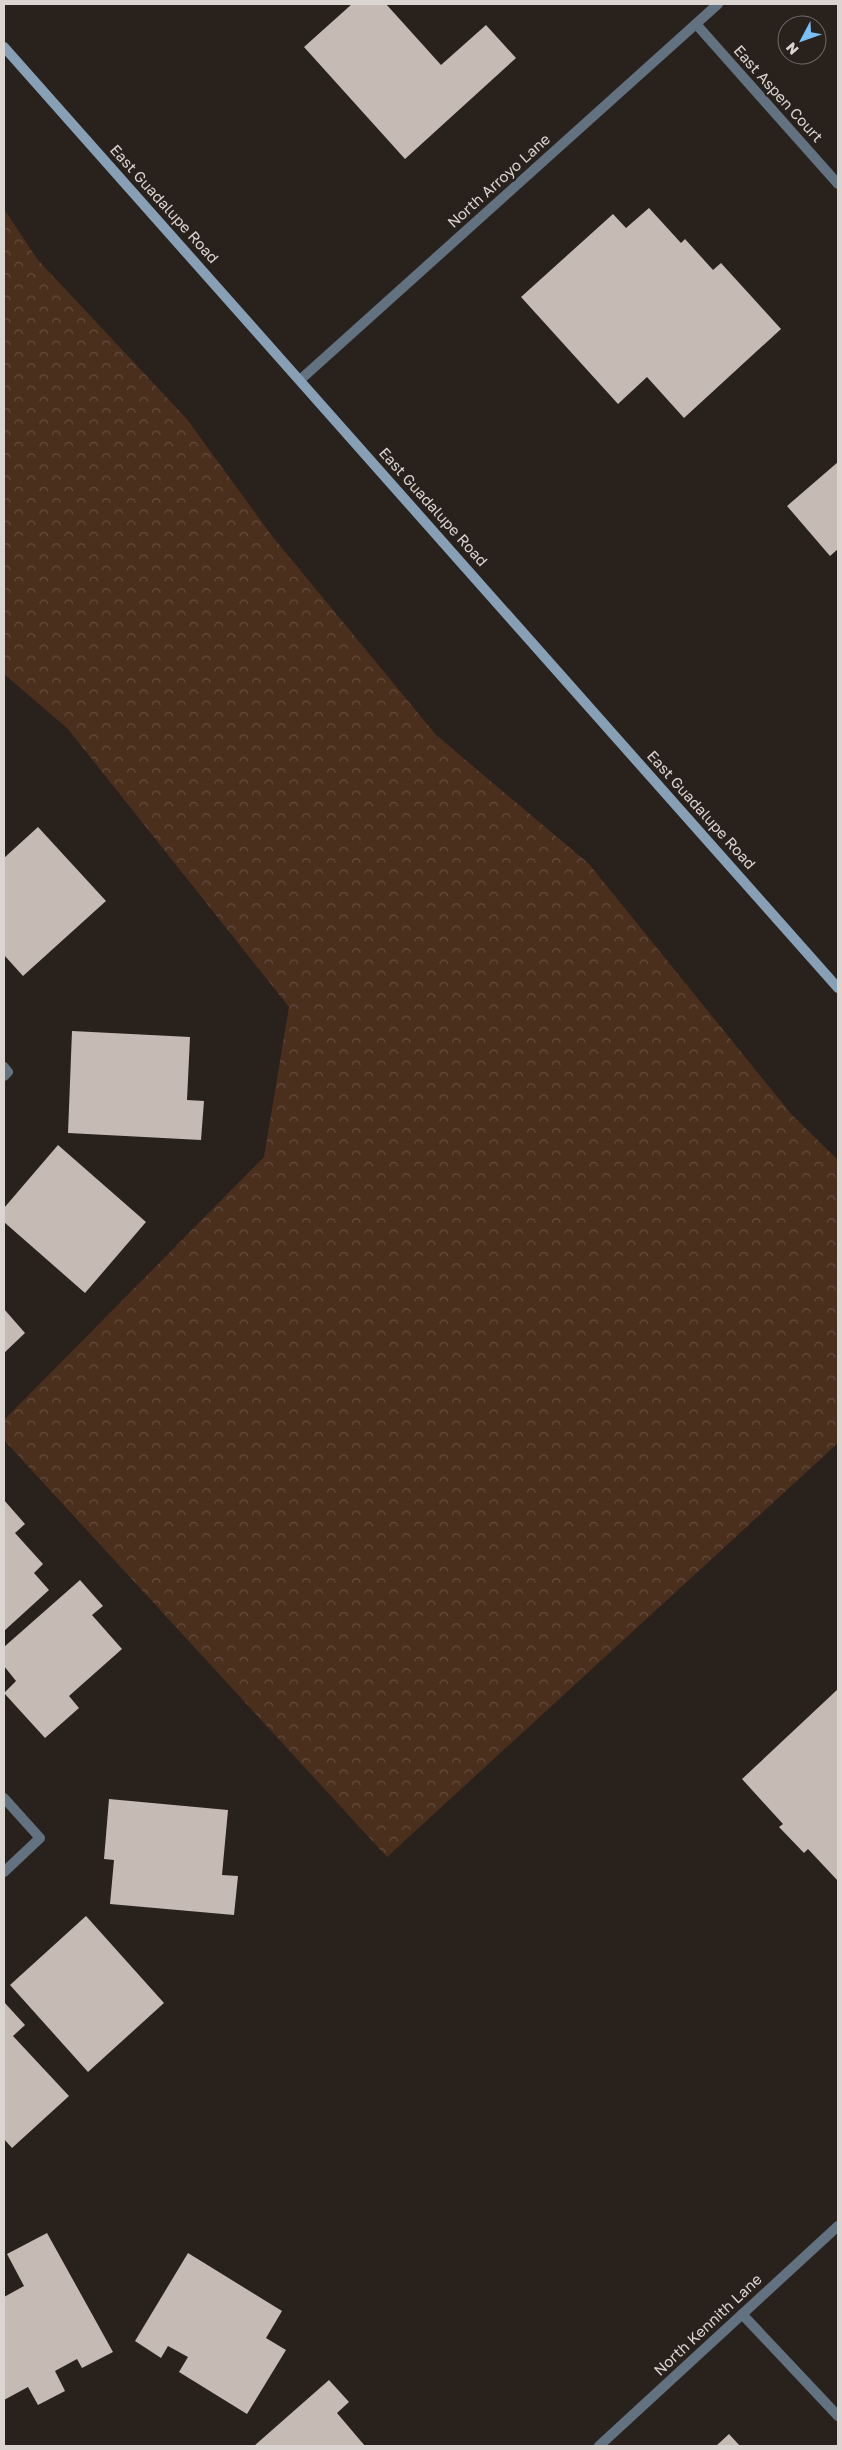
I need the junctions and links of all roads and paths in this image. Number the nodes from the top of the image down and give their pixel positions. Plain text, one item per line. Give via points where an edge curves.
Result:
1 (718, 4) edge
2 (696, 24) junction
3 (4, 47) edge
4 (838, 184) edge
5 (300, 380) junction
6 (838, 988) edge
7 (4, 1798) edge
8 (4, 1872) edge
9 (838, 2226) edge
10 (742, 2314) junction
11 (838, 2416) edge
12 (598, 2446) edge

1 - 2 street, North Arroyo Lane
2 - 4 street, East Aspen Court
2 - 5 street, North Arroyo Lane
3 - 5 main road, East Guadalupe Road
5 - 6 main road, East Guadalupe Road
7 - 8 street via 40,1838
9 - 10 street, North Kennith Lane
10 - 11 street
10 - 12 street, North Kennith Lane

